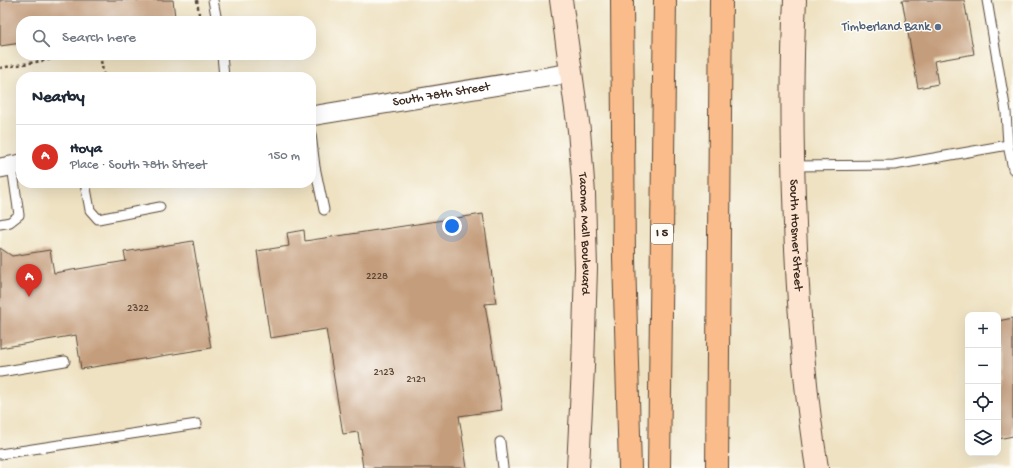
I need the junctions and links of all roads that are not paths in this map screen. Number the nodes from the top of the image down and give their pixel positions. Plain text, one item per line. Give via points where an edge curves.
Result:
1 (213, 0) edge
2 (561, 0) edge
3 (622, 0) edge
4 (665, 0) edge
5 (721, 0) edge
6 (733, 0) edge
7 (796, 0) edge
8 (987, 0) edge
9 (216, 16) edge
10 (222, 60) edge
11 (224, 72) edge
12 (571, 73) junction
13 (316, 115) edge
14 (721, 116) junction
15 (1008, 145) junction
16 (11, 166) edge
17 (793, 166) junction
18 (1013, 170) edge
19 (316, 172) edge
20 (86, 188) edge
21 (160, 207) dead end
22 (324, 210) dead end
23 (0, 224) edge
24 (65, 361) dead end
25 (0, 372) edge
26 (197, 424) dead end
27 (500, 442) dead end
28 (0, 454) edge
29 (503, 468) edge
30 (578, 468) edge
31 (630, 468) edge
32 (659, 468) edge
33 (717, 468) edge
34 (817, 468) edge

1 - 9 lane
2 - 12 main road, Tacoma Mall Boulevard
3 - 31 highway via 624,258
4 - 32 highway, I 5
5 - 14 highway
6 - 14 highway
7 - 17 main road, South Hosmer Street via 792,77
8 - 15 lane via 1006,112
10 - 11 lane
12 - 13 street, South 78th Street
12 - 30 main road, Tacoma Mall Boulevard via 579,130 586,260
14 - 33 highway
15 - 17 lane via 894,165
15 - 18 lane
16 - 23 lane via 19,215 10,222
17 - 34 main road, South Hosmer Street via 798,296 809,417
19 - 22 lane
20 - 21 lane via 90,210 98,219
24 - 25 lane
26 - 28 lane
27 - 29 lane

